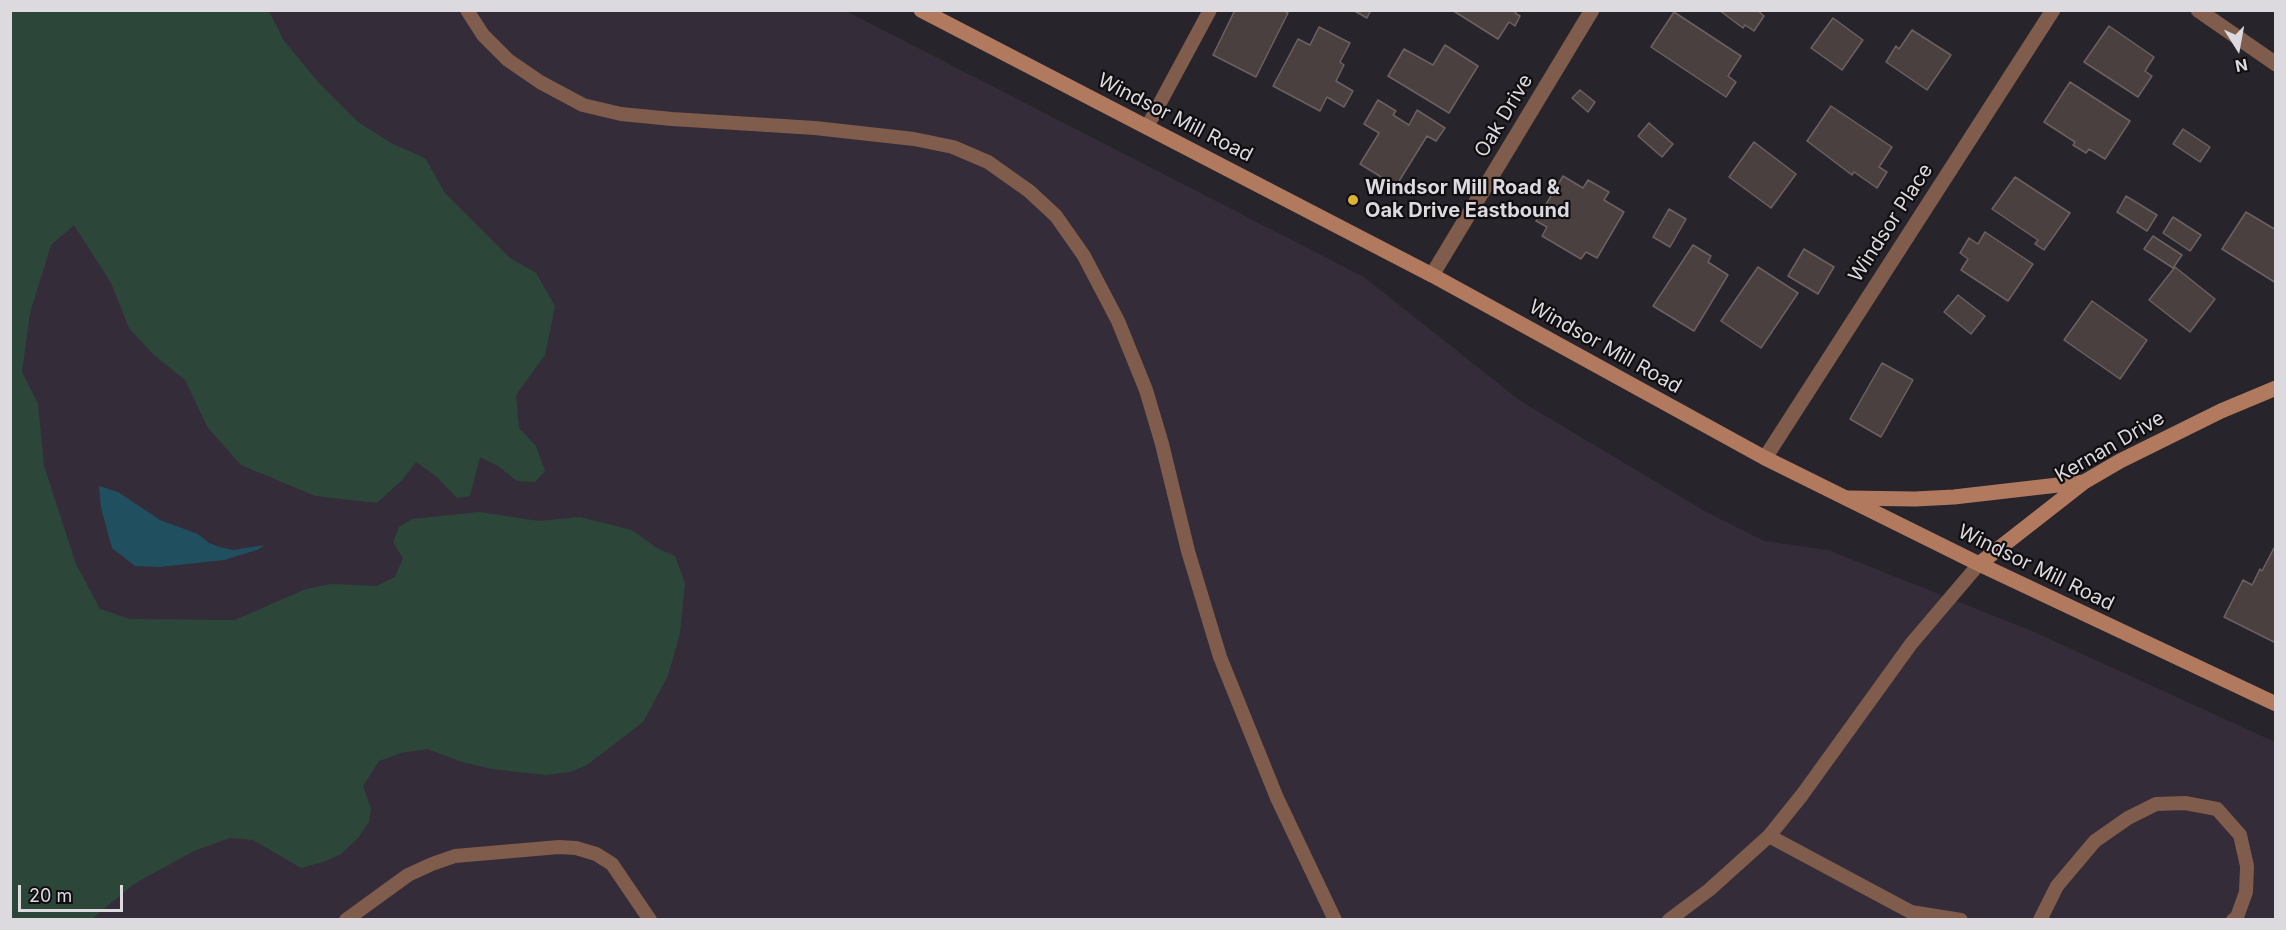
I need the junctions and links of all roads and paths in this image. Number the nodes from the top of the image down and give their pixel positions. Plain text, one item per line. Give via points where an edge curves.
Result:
1 (467, 10) edge
2 (921, 10) edge
3 (1210, 10) edge
4 (1592, 10) edge
5 (2052, 10) edge
6 (2198, 10) edge
7 (2276, 64) edge
8 (1147, 127) junction
9 (1432, 274) junction
10 (2276, 388) edge
11 (1765, 458) junction
12 (2084, 482) junction
13 (1844, 498) junction
14 (1979, 564) junction
15 (2276, 704) edge
16 (1769, 836) junction
17 (346, 920) edge
18 (650, 920) edge
19 (1335, 920) edge
20 (1669, 920) edge
21 (1961, 920) edge
22 (2040, 920) edge
23 (2233, 920) edge

1 - 19 lane via 508,60 583,105 632,115 914,138 953,147 988,162 1056,216 1084,256 1118,321 1146,390 1220,657 1277,798
2 - 8 main road, Windsor Mill Road
3 - 8 lane
4 - 9 street, Oak Drive
5 - 11 street, Windsor Place
6 - 7 street
8 - 9 main road, Windsor Mill Road
9 - 11 main road, Windsor Mill Road
10 - 12 main road, Kernan Drive via 2178,432
11 - 13 main road, Windsor Mill Road
12 - 13 main road via 1954,497
12 - 14 main road, Kernan Drive
13 - 14 main road, Windsor Mill Road
14 - 15 main road, Windsor Mill Road
14 - 16 lane via 1911,644
16 - 20 lane
16 - 21 lane via 1911,912
17 - 18 lane via 408,875 455,856 559,847 596,854 612,864
22 - 23 lane via 2057,886 2095,841 2156,804 2185,803 2217,809 2240,835 2247,866 2246,892

